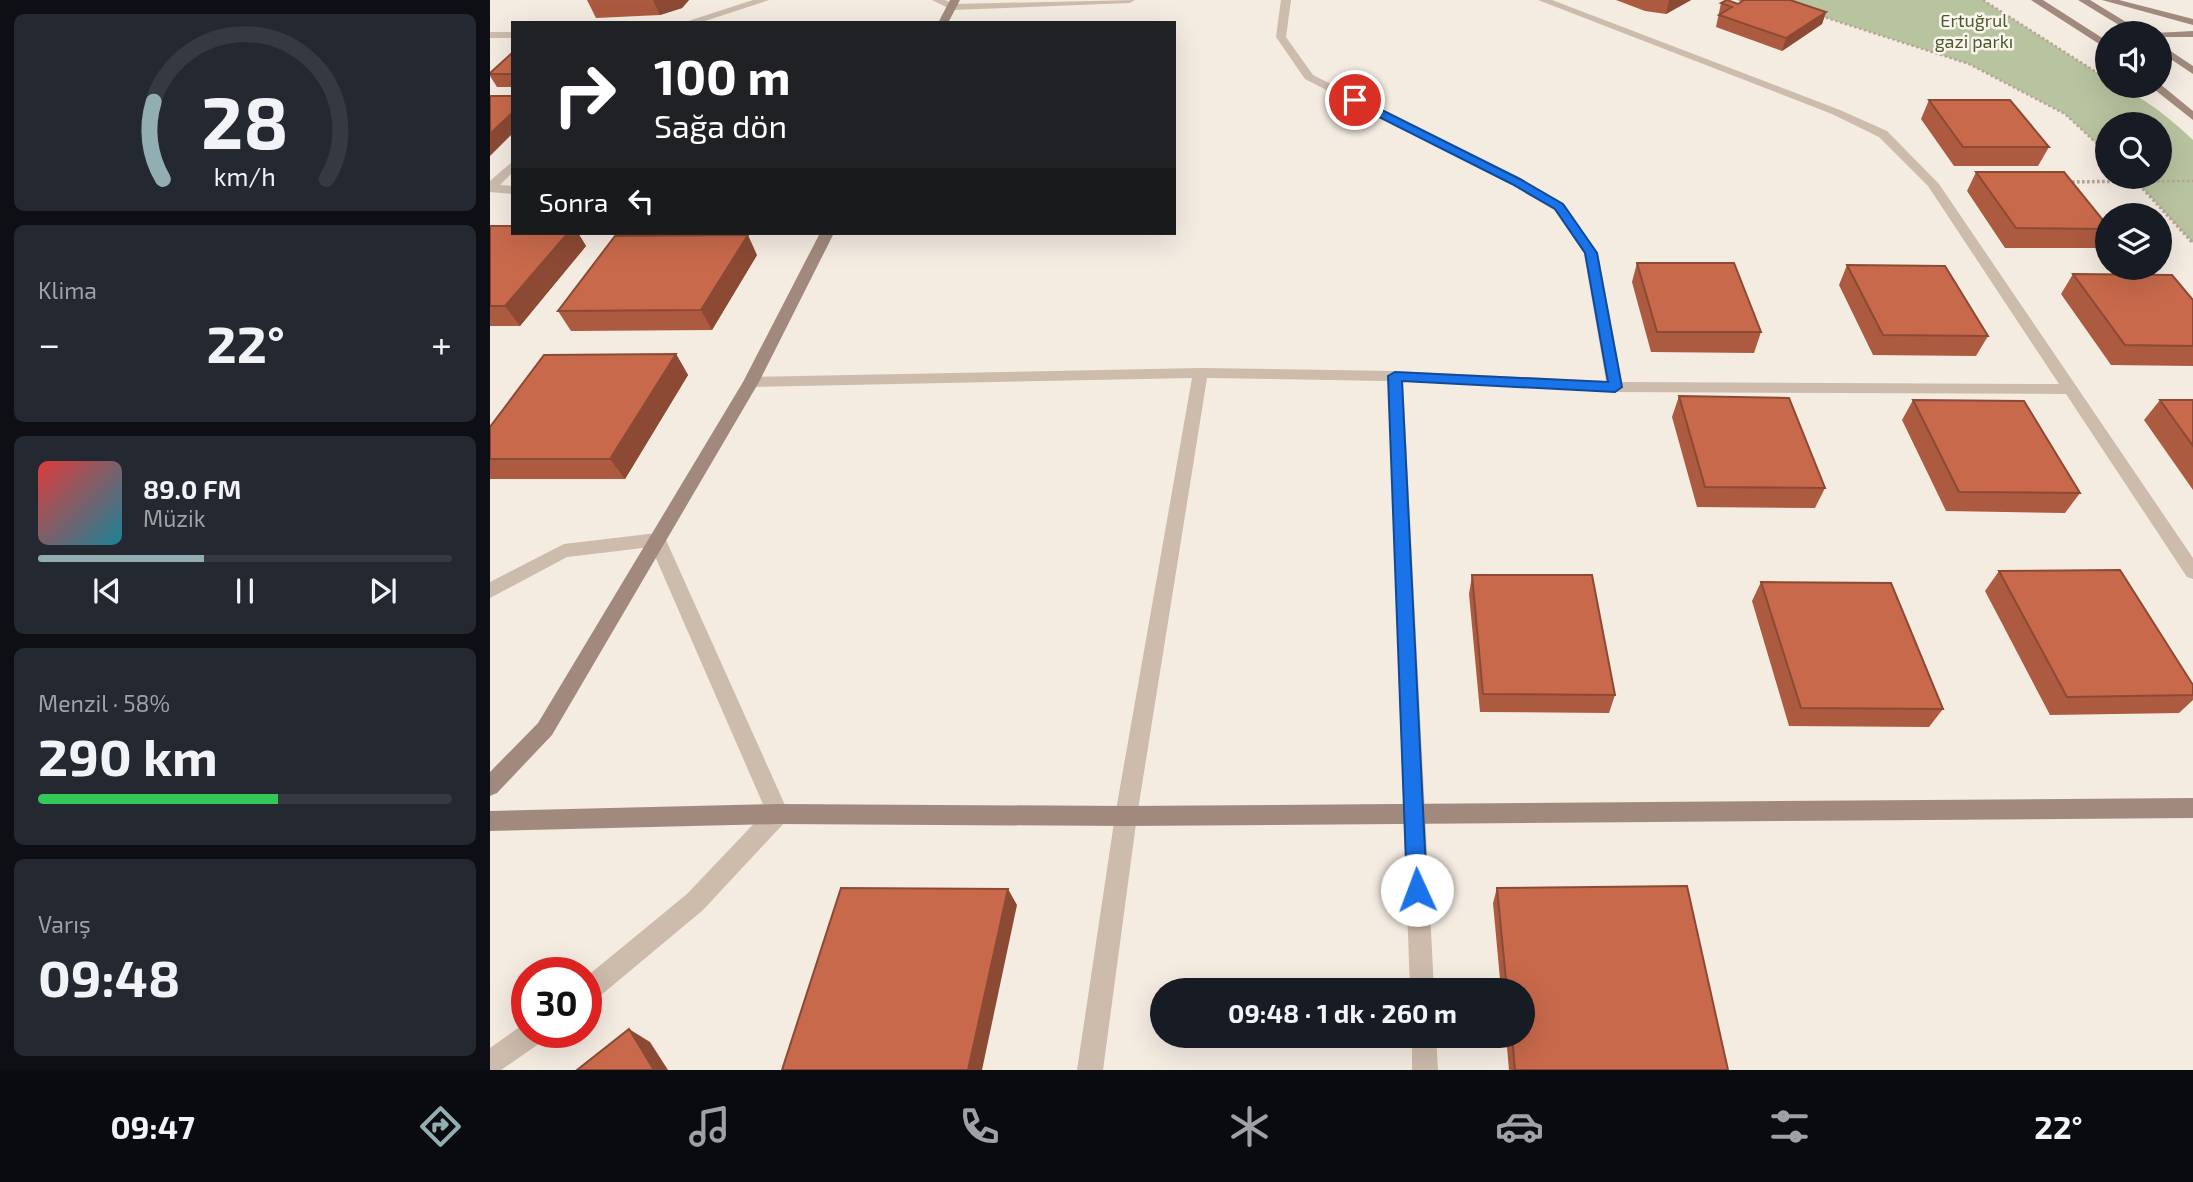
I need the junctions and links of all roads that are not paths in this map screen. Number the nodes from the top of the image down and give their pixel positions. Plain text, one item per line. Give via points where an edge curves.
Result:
1 (764, 0) edge
2 (937, 0) edge
3 (1130, 0) edge
4 (1286, 0) edge
5 (1543, 0) edge
6 (2036, 0) edge
7 (2083, 0) edge
8 (2107, 0) edge
9 (953, 4) edge
10 (694, 21) edge
11 (944, 21) edge
12 (2119, 21) edge
13 (2193, 22) edge
14 (2172, 34) edge
15 (2193, 34) edge
16 (490, 35) edge
17 (511, 35) edge
18 (2091, 35) junction
19 (2095, 35) edge
20 (2095, 38) edge
21 (2172, 55) edge
22 (2193, 56) edge
23 (2172, 59) edge
24 (2193, 71) edge
25 (2170, 98) edge
26 (2193, 117) edge
27 (511, 167) edge
28 (490, 187) edge
29 (511, 190) edge
30 (826, 235) edge
31 (1200, 373) junction
32 (1395, 376) junction
33 (751, 382) junction
34 (1615, 387) junction
35 (2071, 388) junction
36 (657, 540) junction
37 (2193, 572) edge
38 (490, 591) edge
39 (490, 786) edge
40 (2193, 808) edge
41 (778, 814) junction
42 (1413, 814) junction
43 (1126, 816) junction
44 (490, 821) edge
45 (1421, 978) edge
46 (602, 980) edge
47 (511, 1048) edge
48 (1424, 1048) edge
49 (490, 1063) edge
50 (1090, 1070) edge
51 (1425, 1070) edge

1 - 10 street
2 - 9 street
3 - 9 street
4 - 34 street via 1281,37 1309,77 1559,207 1591,253
5 - 35 street via 1883,134 1933,184
6 - 18 main road
7 - 12 main road
8 - 13 main road
9 - 11 main road
14 - 15 main road
16 - 17 street
18 - 19 main road
18 - 20 main road
21 - 22 main road
23 - 24 main road
25 - 26 main road
27 - 28 street
28 - 29 street
30 - 33 main road
31 - 32 street
31 - 33 street
31 - 43 street
32 - 34 street
32 - 42 street
33 - 36 main road
34 - 35 street
35 - 37 street
36 - 38 street via 564,551
36 - 39 main road via 545,729
36 - 41 street
40 - 42 main road
41 - 43 main road
41 - 44 main road
41 - 46 street via 695,902
42 - 43 main road
42 - 45 street
43 - 50 street
47 - 49 street
48 - 51 street

